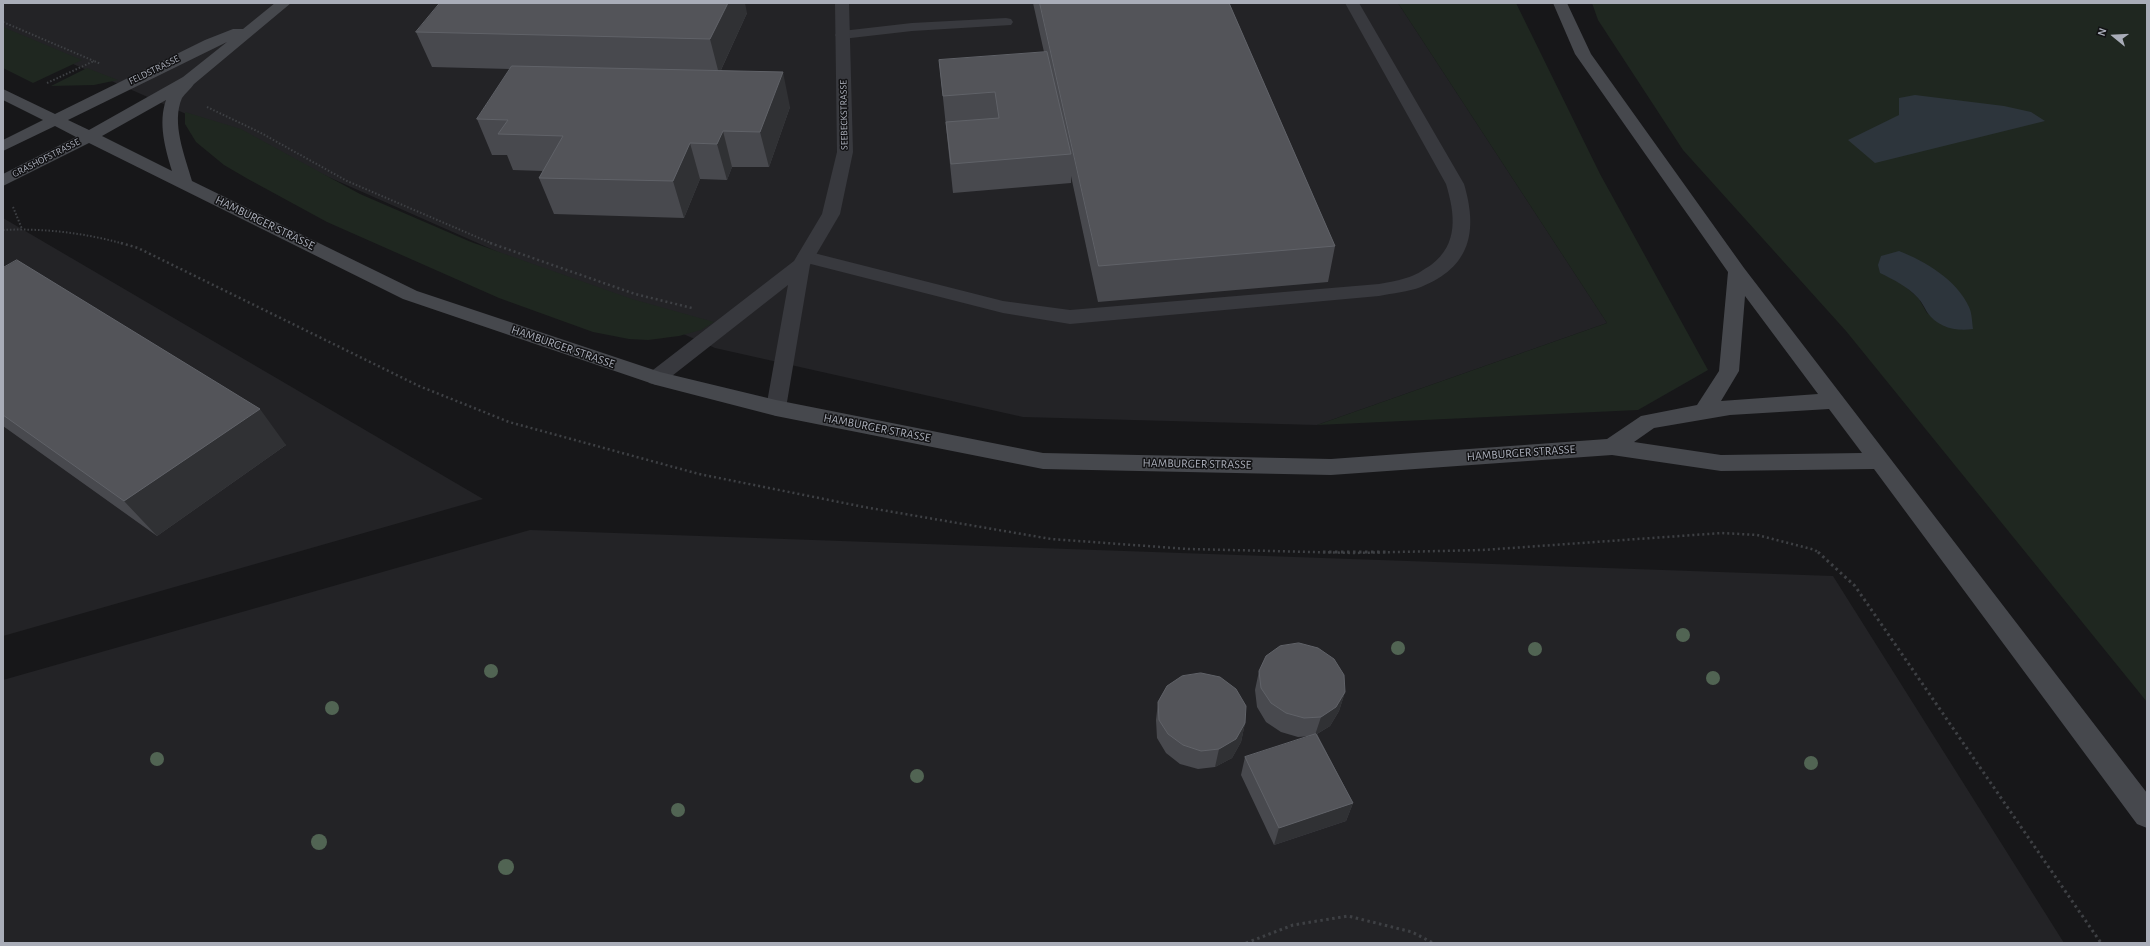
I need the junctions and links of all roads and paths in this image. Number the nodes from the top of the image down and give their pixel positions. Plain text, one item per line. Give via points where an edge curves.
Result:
1 (284, 3) edge
2 (842, 3) edge
3 (1352, 3) edge
4 (1560, 3) edge
5 (3, 22) edge
6 (1006, 22) dead end
7 (256, 25) junction
8 (842, 35) junction
9 (94, 61) dead end
10 (189, 80) junction
11 (3, 94) edge
12 (203, 105) dead end
13 (55, 119) junction
14 (90, 136) junction
15 (3, 146) edge
16 (3, 181) edge
17 (184, 182) junction
18 (3, 230) edge
19 (803, 261) junction
20 (1737, 272) junction
21 (696, 309) dead end
22 (656, 378) junction
23 (1835, 401) junction
24 (776, 408) junction
25 (1704, 411) junction
26 (1612, 447) junction
27 (1880, 461) junction
28 (2147, 815) edge
29 (1246, 943) edge
30 (1432, 943) edge
31 (2101, 943) edge

1 - 7 main road, FELDSTRASSE
2 - 8 street, SEEBECKSTRASSE
3 - 19 street via 1455,184 1462,205 1463,231 1455,252 1437,268 1414,282 1379,290 1070,316 1003,307
4 - 20 main road via 1583,54
5 - 9 path
6 - 8 street via 912,27
7 - 10 main road, FELDSTRASSE
7 - 13 main road, FELDSTRASSE via 210,43
8 - 19 street, SEEBECKSTRASSE via 845,152 831,214
10 - 14 main road, FELDSTRASSE
10 - 17 main road via 173,101 170,117
11 - 13 main road, HAMBURGER STRASSE
12 - 21 path via 261,133 347,181 485,241 635,294
13 - 14 main road, HAMBURGER STRASSE
13 - 15 main road
14 - 16 main road, GRASHOFSTRASSE
14 - 17 main road, HAMBURGER STRASSE
17 - 22 main road, HAMBURGER STRASSE via 410,295
18 - 31 path via 22,229 97,236 138,248 419,386 509,422 699,474 872,509 1051,539 1188,548 1354,554 1483,550 1722,533 1757,535 1815,550 1855,586
19 - 22 street, SEEBECKSTRASSE
19 - 24 street, SEEBECKSTRASSE
20 - 23 main road
20 - 25 main road via 1729,371
22 - 24 main road, HAMBURGER STRASSE
23 - 25 main road via 1730,407
23 - 27 main road
24 - 26 main road, HAMBURGER STRASSE via 1043,461 1331,467
25 - 26 main road via 1648,421
26 - 27 main road, HAMBURGER STRASSE via 1721,463
27 - 28 main road
29 - 30 path via 1294,925 1348,916 1412,932

